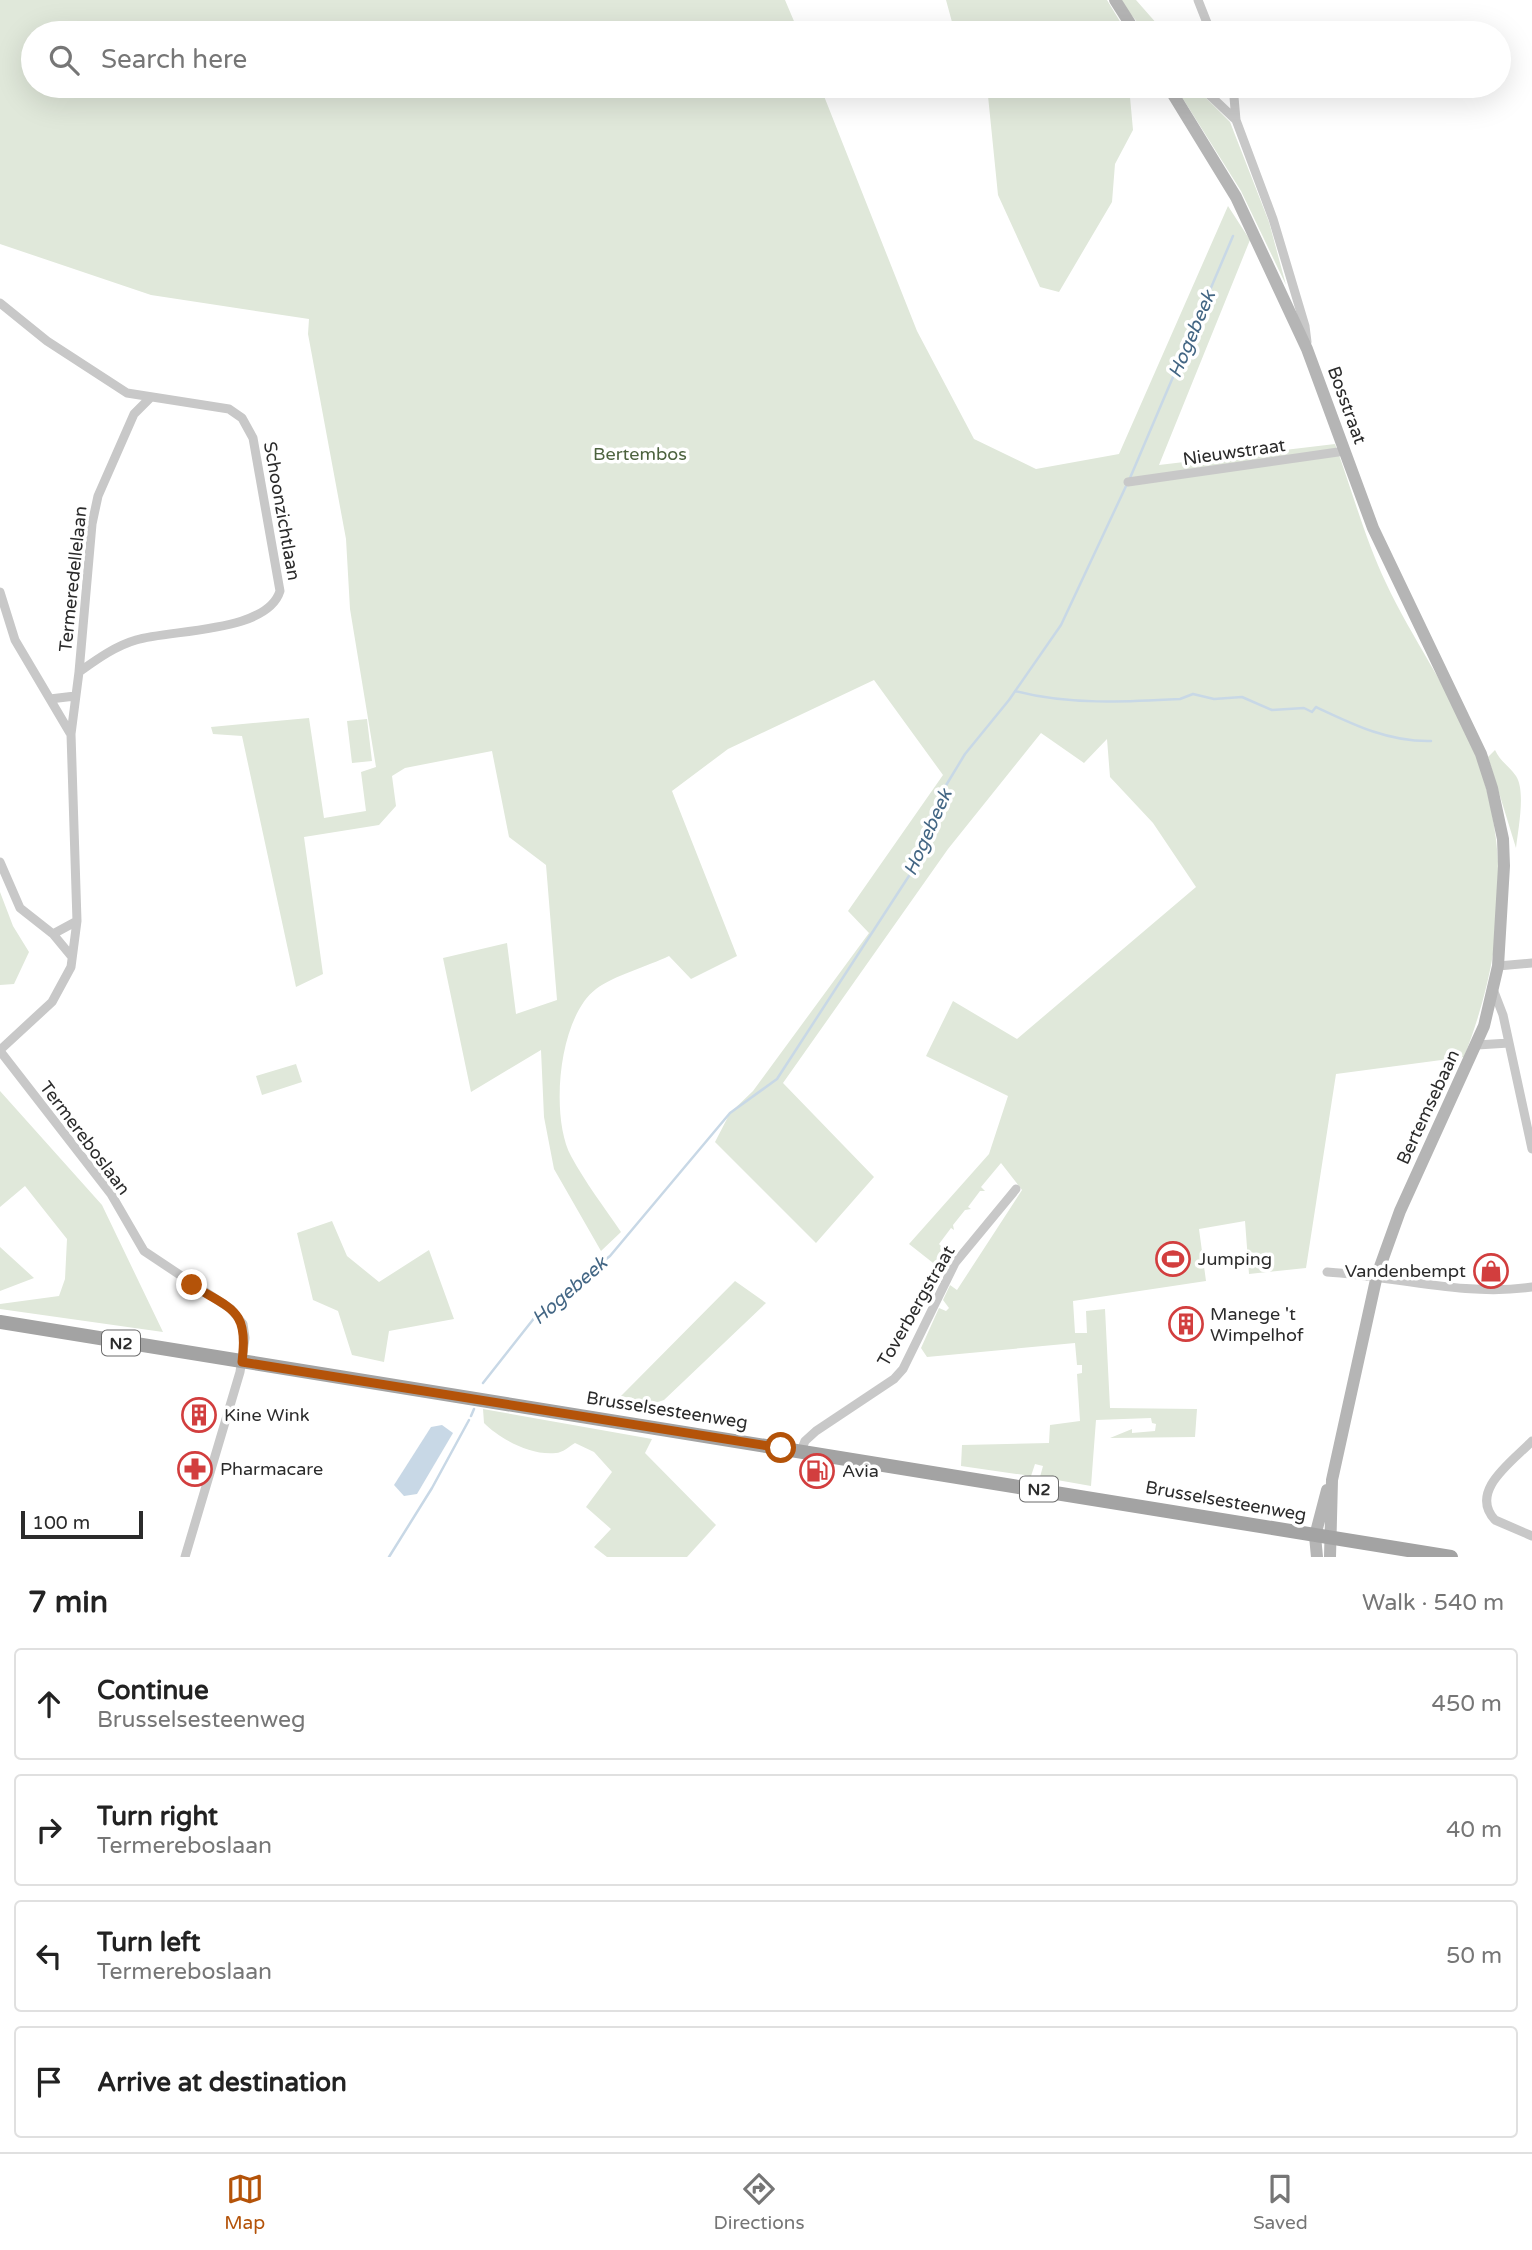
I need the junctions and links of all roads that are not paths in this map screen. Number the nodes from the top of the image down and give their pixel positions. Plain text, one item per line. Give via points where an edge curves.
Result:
1 (1115, 0) edge
2 (1198, 0) edge
3 (1128, 21) edge
4 (1206, 21) edge
5 (1175, 98) edge
6 (1213, 98) edge
7 (1234, 98) edge
8 (1236, 120) junction
9 (0, 303) edge
10 (1307, 349) junction
11 (127, 393) junction
12 (150, 398) junction
13 (134, 414) junction
14 (1345, 451) junction
15 (1128, 482) dead end
16 (0, 592) edge
17 (79, 672) junction
18 (75, 696) junction
19 (50, 699) junction
20 (71, 734) junction
21 (1476, 745) joint
22 (0, 862) edge
23 (77, 921) junction
24 (53, 934) junction
25 (72, 957) junction
26 (1532, 963) edge
27 (1498, 967) junction
28 (1493, 989) junction
29 (1509, 1043) junction
30 (1477, 1045) junction
31 (0, 1051) edge
32 (1532, 1149) edge
33 (1016, 1189) dead end
34 (1327, 1272) dead end
35 (1377, 1275) junction
36 (1532, 1287) edge
37 (0, 1322) edge
38 (242, 1362) junction
39 (1532, 1441) edge
40 (801, 1451) junction
41 (1332, 1480) junction
42 (1315, 1536) junction
43 (1532, 1536) edge
44 (1331, 1538) junction
45 (186, 1557) edge
46 (1317, 1557) edge
47 (1330, 1557) edge
48 (1451, 1557) edge

1 - 3 street
2 - 4 street
5 - 10 street, Bosstraat via 1236,197
6 - 8 street
7 - 8 street
8 - 10 street via 1273,219 1305,326
9 - 11 street, Schoonzichtlaan via 47,341
10 - 14 street, Bosstraat
11 - 12 street, Schoonzichtlaan
11 - 13 street
12 - 13 street, Termeredellelaan
12 - 17 street, Schoonzichtlaan via 229,409 247,424 280,591 269,609 247,621 135,640
13 - 17 street, Termeredellelaan via 98,496
14 - 15 street, Nieuwstraat
14 - 21 street, Bosstraat via 1373,528
16 - 19 street via 15,640
17 - 18 street
18 - 19 street
18 - 20 street
19 - 20 street
20 - 23 street
21 - 27 street, Bertemsebaan via 1492,788 1503,839
22 - 24 street via 20,908
23 - 24 street
23 - 25 street
24 - 25 street
25 - 31 street via 52,1002
26 - 27 street
27 - 28 street, Bertemsebaan
28 - 29 street
28 - 30 street, Bertemsebaan
29 - 30 street
29 - 32 street
30 - 35 street, Bertemsebaan via 1400,1211
31 - 38 street, Termereboslaan via 111,1194 144,1251 238,1316 245,1333
33 - 40 street, Toverbergstraat via 955,1264 894,1379 816,1431
34 - 35 street
35 - 36 street via 1491,1291
35 - 41 street, Bertemsebaan
37 - 38 main road, Brusselsesteenweg / N2
38 - 40 main road, Brusselsesteenweg / N2
38 - 45 street, Termereboslaan
39 - 43 street via 1491,1482 1486,1498 1495,1520
40 - 42 main road, Brusselsesteenweg / N2
41 - 42 street, Bertemsebaan
41 - 44 street, Bertemsebaan
42 - 44 main road, Brusselsesteenweg / N2
42 - 46 street
44 - 47 street, Bertemsebaan
44 - 48 main road, Brusselsesteenweg / N2

